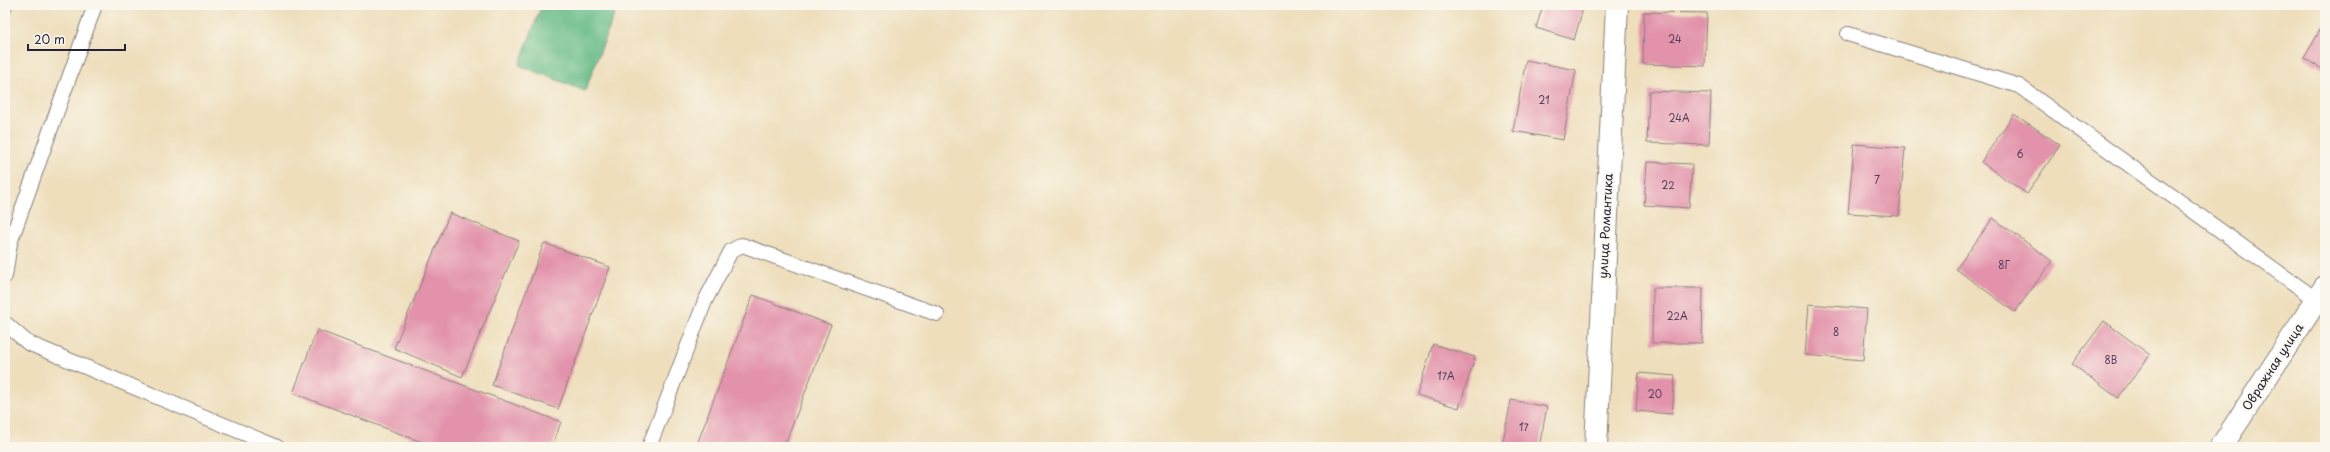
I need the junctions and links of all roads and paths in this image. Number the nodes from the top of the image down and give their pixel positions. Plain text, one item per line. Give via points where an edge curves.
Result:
1 (95, 5) edge
2 (1617, 5) edge
3 (1848, 34) dead end
4 (5, 276) edge
5 (2321, 293) edge
6 (937, 314) dead end
7 (5, 323) edge
8 (277, 447) edge
9 (649, 447) edge
10 (1596, 447) edge
11 (2221, 447) edge

1 - 4 lane via 10,243
2 - 10 street, улица Романтика
3 - 5 lane via 2018,86
5 - 11 street, Овражная улица
6 - 9 lane via 742,245 731,251 705,301
7 - 8 lane via 28,343

